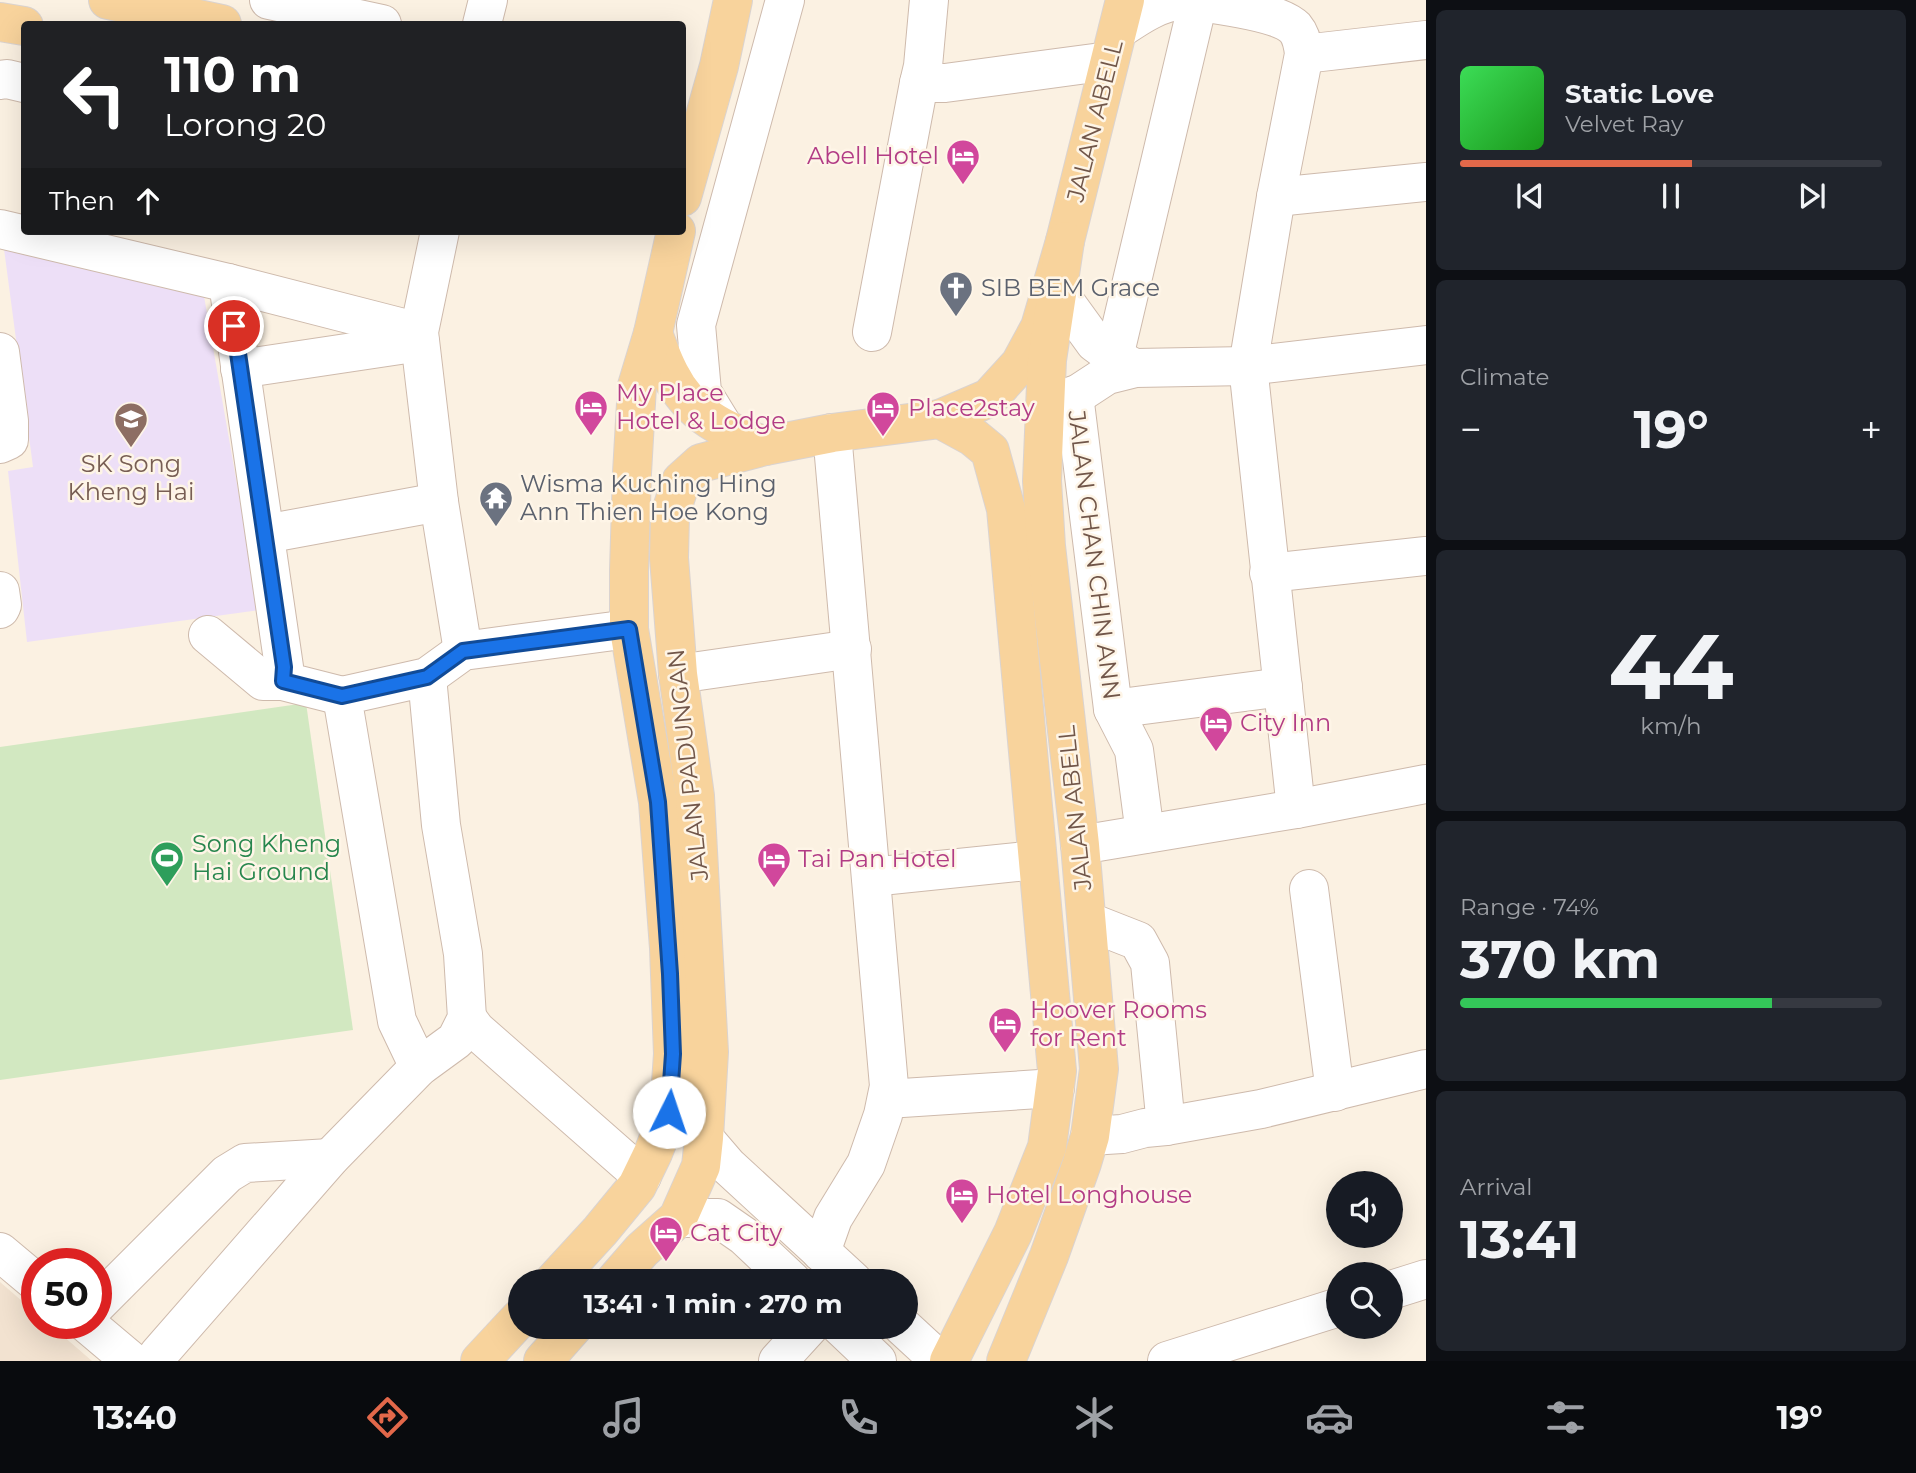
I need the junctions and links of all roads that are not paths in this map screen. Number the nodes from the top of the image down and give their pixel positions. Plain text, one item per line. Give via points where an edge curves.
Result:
1 (108, 0) edge
2 (255, 0) edge
3 (269, 0) edge
4 (488, 0) edge
5 (733, 0) edge
6 (785, 0) edge
7 (929, 0) edge
8 (1190, 1) edge
9 (208, 21) edge
10 (249, 21) edge
11 (368, 21) edge
12 (483, 21) edge
13 (0, 22) edge
14 (21, 26) edge
15 (1117, 30) edge
16 (1426, 40) edge
17 (1304, 54) junction
18 (719, 66) junction
19 (0, 80) edge
20 (21, 82) edge
21 (919, 83) junction
22 (686, 101) edge
23 (1426, 182) edge
24 (686, 183) edge
25 (1276, 197) junction
26 (0, 229) edge
27 (21, 234) edge
28 (25, 235) edge
29 (438, 235) edge
30 (675, 235) edge
31 (1065, 241) junction
32 (228, 283) junction
33 (1058, 292) junction
34 (872, 332) dead end
35 (653, 333) junction
36 (419, 337) junction
37 (1426, 345) edge
38 (0, 352) edge
39 (1125, 363) junction
40 (1248, 366) junction
41 (240, 369) junction
42 (1074, 395) junction
43 (1044, 417) junction
44 (940, 419) junction
45 (726, 431) junction
46 (832, 433) junction
47 (0, 444) edge
48 (765, 446) junction
49 (439, 502) junction
50 (265, 534) junction
51 (1426, 556) edge
52 (1269, 573) junction
53 (0, 592) edge
54 (0, 609) edge
55 (629, 629) junction
56 (208, 635) dead end
57 (852, 649) junction
58 (463, 651) junction
59 (678, 674) junction
60 (427, 677) junction
61 (283, 681) junction
62 (1283, 687) junction
63 (342, 696) junction
64 (1113, 709) junction
65 (1426, 784) edge
66 (1296, 809) junction
67 (1145, 834) junction
68 (1080, 845) junction
69 (1037, 860) junction
70 (872, 877) junction
71 (1309, 889) dead end
72 (1087, 921) junction
73 (467, 1018) junction
74 (397, 1021) junction
75 (419, 1067) junction
76 (1426, 1069) edge
77 (1055, 1088) junction
78 (1335, 1092) junction
79 (887, 1099) junction
80 (1166, 1126) junction
81 (1090, 1136) junction
82 (704, 1138) junction
83 (330, 1158) junction
84 (642, 1175) junction
85 (678, 1218) junction
86 (0, 1252) edge
87 (821, 1252) junction
88 (565, 1269) edge
89 (625, 1269) edge
90 (779, 1269) edge
91 (840, 1269) edge
92 (21, 1270) edge
93 (1426, 1279) edge
94 (1403, 1286) edge
95 (112, 1289) edge
96 (1326, 1311) edge
97 (508, 1331) edge
98 (112, 1339) edge
99 (562, 1339) edge
100 (798, 1339) edge
101 (854, 1339) edge
102 (916, 1339) edge
103 (146, 1359) edge
104 (480, 1361) edge
105 (543, 1361) edge
106 (778, 1361) edge
107 (877, 1361) edge
108 (940, 1361) edge
109 (949, 1361) edge
110 (1006, 1361) edge
111 (1167, 1361) edge

1 - 9 main road
2 - 10 street
3 - 11 street
4 - 12 street
5 - 18 main road
6 - 45 street via 696,325 702,392
7 - 21 street
8 - 15 street via 1155,6
8 - 17 street via 1274,16 1293,25
8 - 39 street
13 - 14 main road
15 - 21 street via 945,83
15 - 31 main road, JALAN ABELL
16 - 17 street
17 - 25 street
18 - 22 main road via 694,100
18 - 24 main road
19 - 20 street
21 - 34 street
23 - 25 street
25 - 40 street
26 - 27 street
28 - 32 street
29 - 36 street
30 - 35 main road, JALAN PADUNGAN
31 - 33 main road, JALAN ABELL
31 - 44 main road, JALAN ABELL via 1040,327 1020,364 989,398
32 - 36 street
32 - 41 street
33 - 39 street via 1094,343
33 - 43 main road, JALAN ABELL
35 - 45 main road via 670,376 693,408
35 - 55 main road, JALAN PADUNGAN via 637,386
36 - 41 street
36 - 49 street
37 - 40 street, JALAN CHAN CHIN ANN
38 - 47 street via 9,440
39 - 40 street, JALAN CHAN CHIN ANN
39 - 42 street, JALAN CHAN CHIN ANN
40 - 52 street
41 - 50 street
42 - 43 street, JALAN CHAN CHIN ANN
42 - 64 street, JALAN CHAN CHIN ANN
43 - 68 main road, JALAN ABELL via 1046,546
44 - 46 main road, JALAN ABELL
44 - 69 main road, JALAN ABELL via 990,451 1006,509
45 - 48 main road
46 - 48 main road, JALAN PADUNGAN
46 - 57 street
48 - 59 main road, JALAN PADUNGAN via 701,463 681,481 670,516 669,558
49 - 50 street
49 - 58 street
50 - 61 street
51 - 52 street
52 - 62 street
53 - 54 street
55 - 58 street
55 - 84 main road, JALAN PADUNGAN via 658,802 673,1054 669,1112
56 - 61 street via 263,681
57 - 59 street
57 - 70 street
58 - 60 street
59 - 82 main road, JALAN PADUNGAN via 698,849 709,1052
60 - 63 street
60 - 73 street
61 - 63 street
62 - 64 street
62 - 66 street
63 - 74 street
64 - 67 street, JALAN CHAN CHIN ANN via 1134,750
65 - 66 street
66 - 67 street
67 - 68 street
68 - 72 main road, JALAN ABELL
69 - 70 street
69 - 77 main road, JALAN ABELL
70 - 79 street via 890,1086
71 - 78 street
72 - 80 street via 1138,941 1150,963
72 - 81 main road, JALAN ABELL via 1099,1069
73 - 74 street via 440,1024
73 - 75 street via 456,1040
73 - 84 street
74 - 75 street
75 - 83 street
76 - 78 street
77 - 79 street
77 - 109 main road, JALAN ABELL via 1042,1160 1013,1233
78 - 80 street
79 - 87 street via 866,1164 833,1219
80 - 81 street
81 - 110 main road, JALAN ABELL via 1049,1256
82 - 85 main road, JALAN PADUNGAN via 701,1166
82 - 87 street
83 - 95 street via 245,1163 235,1168
83 - 103 street
84 - 88 main road, JALAN PADUNGAN
85 - 89 main road, JALAN PADUNGAN
85 - 90 street via 718,1219
86 - 92 street
87 - 91 street
93 - 94 street
96 - 111 street
97 - 104 main road
98 - 103 street
99 - 105 main road
100 - 106 street
101 - 107 street
102 - 108 street

